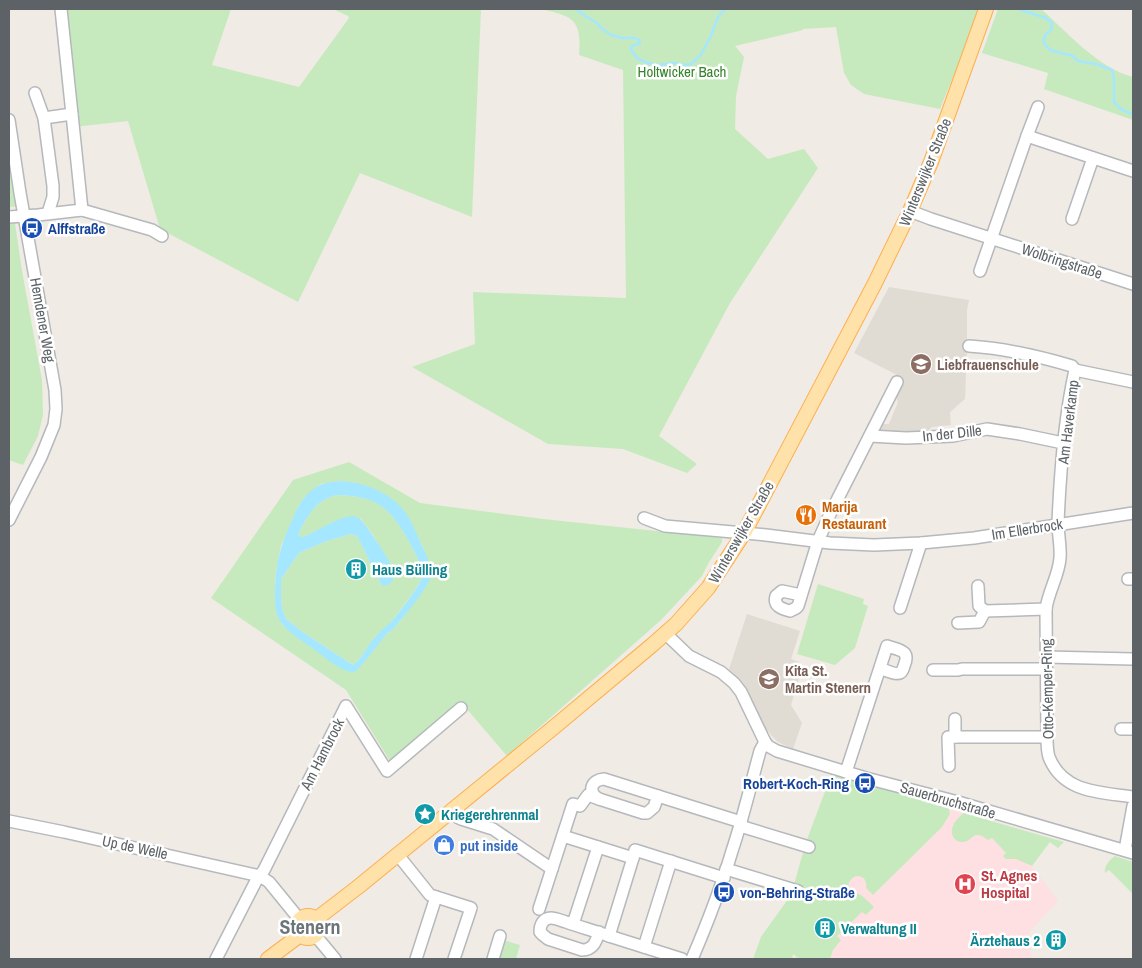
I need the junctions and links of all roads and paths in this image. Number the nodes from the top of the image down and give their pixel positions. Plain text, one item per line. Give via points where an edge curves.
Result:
1 (61, 9) edge
2 (986, 9) edge
3 (35, 93) dead end
4 (1038, 107) dead end
5 (72, 114) junction
6 (44, 118) junction
7 (9, 120) edge
8 (1027, 136) junction
9 (1093, 158) junction
10 (1133, 170) edge
11 (82, 210) junction
12 (910, 210) junction
13 (48, 213) junction
14 (24, 216) junction
15 (9, 217) edge
16 (1072, 219) dead end
17 (162, 236) dead end
18 (992, 238) junction
19 (980, 271) dead end
20 (1133, 284) edge
21 (969, 346) dead end
22 (1075, 370) junction
23 (897, 382) dead end
24 (1133, 382) edge
25 (870, 436) junction
26 (1063, 444) junction
27 (1133, 513) edge
28 (9, 518) edge
29 (644, 518) dead end
30 (1058, 524) junction
31 (744, 533) junction
32 (818, 541) junction
33 (921, 543) junction
34 (978, 586) dead end
35 (801, 595) dead end
36 (900, 608) dead end
37 (1046, 609) junction
38 (985, 611) junction
39 (958, 623) dead end
40 (665, 634) junction
41 (1133, 659) edge
42 (1046, 663) junction
43 (880, 668) dead end
44 (932, 670) dead end
45 (461, 708) dead end
46 (955, 719) dead end
47 (1121, 729) dead end
48 (1133, 729) edge
49 (1047, 737) junction
50 (955, 738) junction
51 (765, 742) junction
52 (948, 766) dead end
53 (846, 772) junction
54 (658, 796) junction
55 (1133, 797) edge
56 (599, 799) junction
57 (1133, 806) edge
58 (455, 816) dead end
59 (9, 821) edge
60 (740, 824) junction
61 (562, 836) junction
62 (598, 847) junction
63 (809, 847) dead end
64 (1129, 851) edge
65 (633, 858) junction
66 (402, 860) dead end
67 (671, 861) junction
68 (552, 870) junction
69 (725, 873) junction
70 (260, 876) junction
71 (798, 891) dead end
72 (436, 897) junction
73 (540, 909) dead end
74 (300, 920) junction
75 (316, 920) junction
76 (573, 924) junction
77 (604, 934) junction
78 (300, 935) junction
79 (315, 935) junction
80 (500, 936) dead end
81 (644, 947) junction
82 (216, 959) edge
83 (268, 959) edge
84 (335, 959) edge
85 (416, 959) edge
86 (454, 959) edge
87 (493, 959) edge
88 (682, 959) edge
89 (692, 959) edge

1 - 5 street
2 - 12 main road, Winterswijker Straße via 931,162
3 - 6 street
4 - 8 street
5 - 6 street
5 - 11 street
6 - 13 street via 53,186
7 - 14 street, Hemdener Weg
8 - 9 street
8 - 18 street
9 - 10 street
9 - 16 street
11 - 13 street
11 - 17 street via 152,230
12 - 18 street, Wolbringstraße
12 - 31 main road, Winterswijker Straße
13 - 14 street
14 - 15 street
14 - 28 street, Hemdener Weg via 56,409 54,425 41,457
18 - 19 street
18 - 20 street, Wolbringstraße
21 - 22 street, Am Haverkamp via 1029,354 1072,366
22 - 24 street
22 - 26 street, Am Haverkamp
23 - 25 street
25 - 26 street, In der Dille via 954,436 987,429
25 - 32 street
26 - 30 street, Am Haverkamp
27 - 30 street, Im Ellerbrock
29 - 31 street, Im Ellerbrock via 665,526
30 - 33 street, Im Ellerbrock
30 - 37 street, Otto-Kemper-Ring via 1060,558
31 - 32 street, Im Ellerbrock
31 - 40 main road, Winterswijker Straße via 708,588
32 - 33 street, Im Ellerbrock via 874,545
32 - 35 street
33 - 36 street
34 - 38 street via 979,606
37 - 38 street
37 - 42 street, Otto-Kemper-Ring
38 - 39 street via 980,622
40 - 51 street via 689,656 721,672 734,683
40 - 75 main road, Winterswijker Straße
41 - 42 street
42 - 44 street
42 - 49 street, Otto-Kemper-Ring
43 - 53 street
45 - 70 street, Am Hambrock via 387,770 346,706
46 - 50 street
47 - 48 street
49 - 50 street
49 - 55 street, Otto-Kemper-Ring via 1048,755 1066,780 1081,789
50 - 52 street via 948,738
51 - 53 street, Sauerbruchstraße via 777,751
51 - 60 street
53 - 64 street, Sauerbruchstraße
54 - 56 street via 654,807 647,813
54 - 56 street via 604,779 592,786 594,796
54 - 60 street
56 - 61 street via 588,795 580,806 573,804
57 - 64 street
58 - 68 street via 493,829
59 - 70 street, Up de Welle
60 - 63 street
60 - 69 street
61 - 62 street
61 - 68 street
62 - 65 street
62 - 76 street
65 - 67 street via 635,850
65 - 77 street
66 - 72 street via 430,895
67 - 69 street
67 - 81 street
68 - 73 street
69 - 71 street
69 - 89 street
70 - 74 street via 269,882
70 - 82 street
72 - 85 street
72 - 86 street via 471,908
74 - 75 main road via 309,917
74 - 78 main road via 297,927
75 - 79 main road via 318,928
76 - 77 street
76 - 77 street via 548,918 542,923 540,932 548,939 582,950 588,950
77 - 81 street
78 - 79 main road via 308,938
78 - 83 main road
79 - 84 street
80 - 87 street
81 - 88 street

